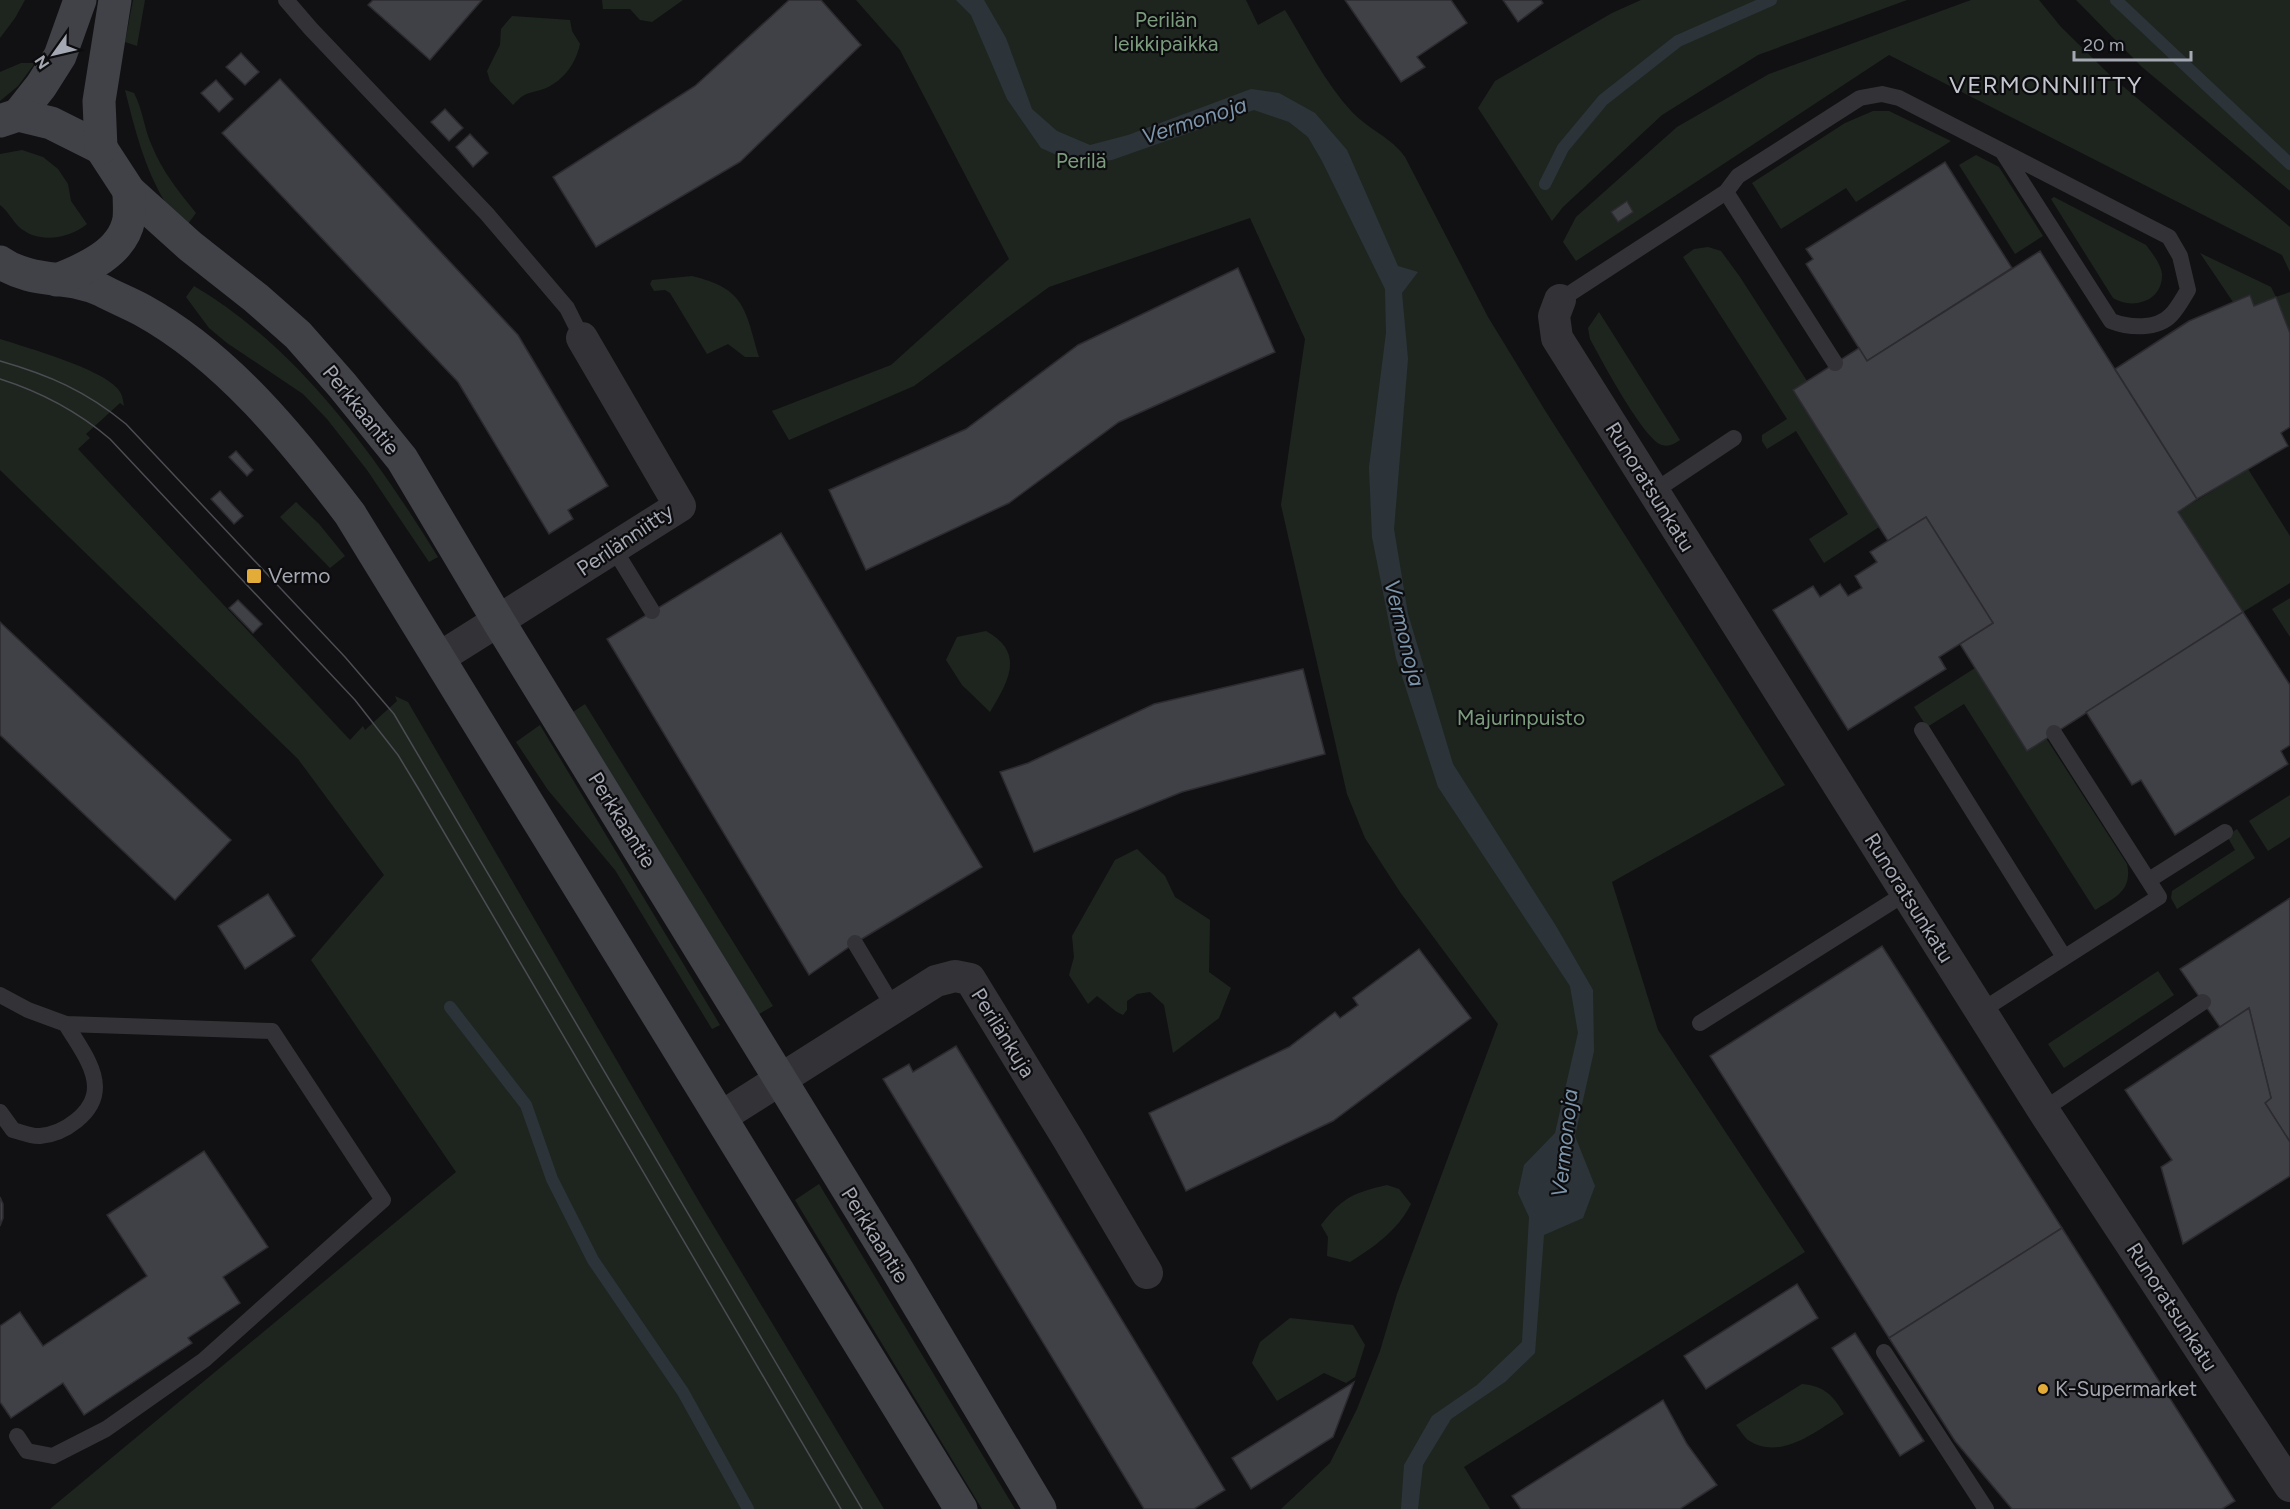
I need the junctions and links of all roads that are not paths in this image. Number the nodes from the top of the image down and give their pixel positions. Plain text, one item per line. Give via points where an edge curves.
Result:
1 (80, 0) edge
2 (115, 0) edge
3 (286, 0) edge
4 (9, 118) edge
5 (101, 148) junction
6 (2002, 151) junction
7 (129, 191) junction
8 (1726, 192) junction
9 (0, 262) edge
10 (57, 280) junction
11 (1560, 300) joint
12 (582, 338) joint
13 (1835, 363) dead end
14 (1734, 438) dead end
15 (1653, 492) junction
16 (614, 549) junction
17 (652, 611) dead end
18 (499, 622) junction
19 (439, 658) junction
20 (1922, 730) dead end
21 (2054, 732) dead end
22 (2225, 832) dead end
23 (2149, 880) junction
24 (1906, 893) junction
25 (855, 944) dead end
26 (2064, 957) junction
27 (0, 995) edge
28 (2203, 1002) dead end
29 (894, 1008) junction
30 (1981, 1011) junction
31 (1700, 1023) dead end
32 (66, 1024) junction
33 (779, 1079) junction
34 (2043, 1110) junction
35 (0, 1112) edge
36 (721, 1117) junction
37 (1147, 1273) dead end
38 (1884, 1352) dead end
39 (17, 1436) dead end
40 (2290, 1486) edge
41 (961, 1509) edge
42 (1040, 1509) edge
43 (1986, 1509) edge

1 - 4 main road via 60,56 41,86
2 - 5 main road via 99,101
3 - 12 lane via 487,214 567,308
4 - 5 main road via 51,123
5 - 7 main road, Perkkaantie
6 - 6 lane via 2169,237 2180,256 2188,290 2171,316 2149,326 2127,327 2111,321
6 - 8 lane via 1899,98 1882,94 1860,98 1738,176
7 - 10 main road via 129,220 117,244 84,269
7 - 18 main road, Perkkaantie via 298,335 342,385 402,459
8 - 11 lane
8 - 13 lane
9 - 10 main road via 35,278
10 - 19 main road via 97,289 143,311 197,347 250,395 300,448 350,514
11 - 15 street, Runoratsunkatu via 1554,316 1557,338
12 - 16 street, Perilänniitty via 680,506
14 - 15 lane
15 - 24 street, Runoratsunkatu
16 - 17 lane
16 - 18 street, Perilänniitty
18 - 19 street, Perilänniitty
18 - 33 main road, Perkkaantie
19 - 36 main road
20 - 26 lane
21 - 23 lane
22 - 23 lane
23 - 26 lane via 2159,897
24 - 30 street, Runoratsunkatu
24 - 31 lane
25 - 29 lane
26 - 30 lane
27 - 32 lane
28 - 34 lane
29 - 33 street, Perilänkuja
29 - 37 street, Perilänkuja via 936,981 955,976 970,979
30 - 34 street, Runoratsunkatu
32 - 35 lane via 88,1062 95,1087 89,1109 68,1127 39,1137 13,1130
32 - 39 lane via 272,1031 383,1200 204,1359 106,1429 53,1456 27,1451
33 - 36 street, Perilänkuja
33 - 42 main road, Perkkaantie
34 - 40 street, Runoratsunkatu
36 - 41 main road
38 - 43 lane

